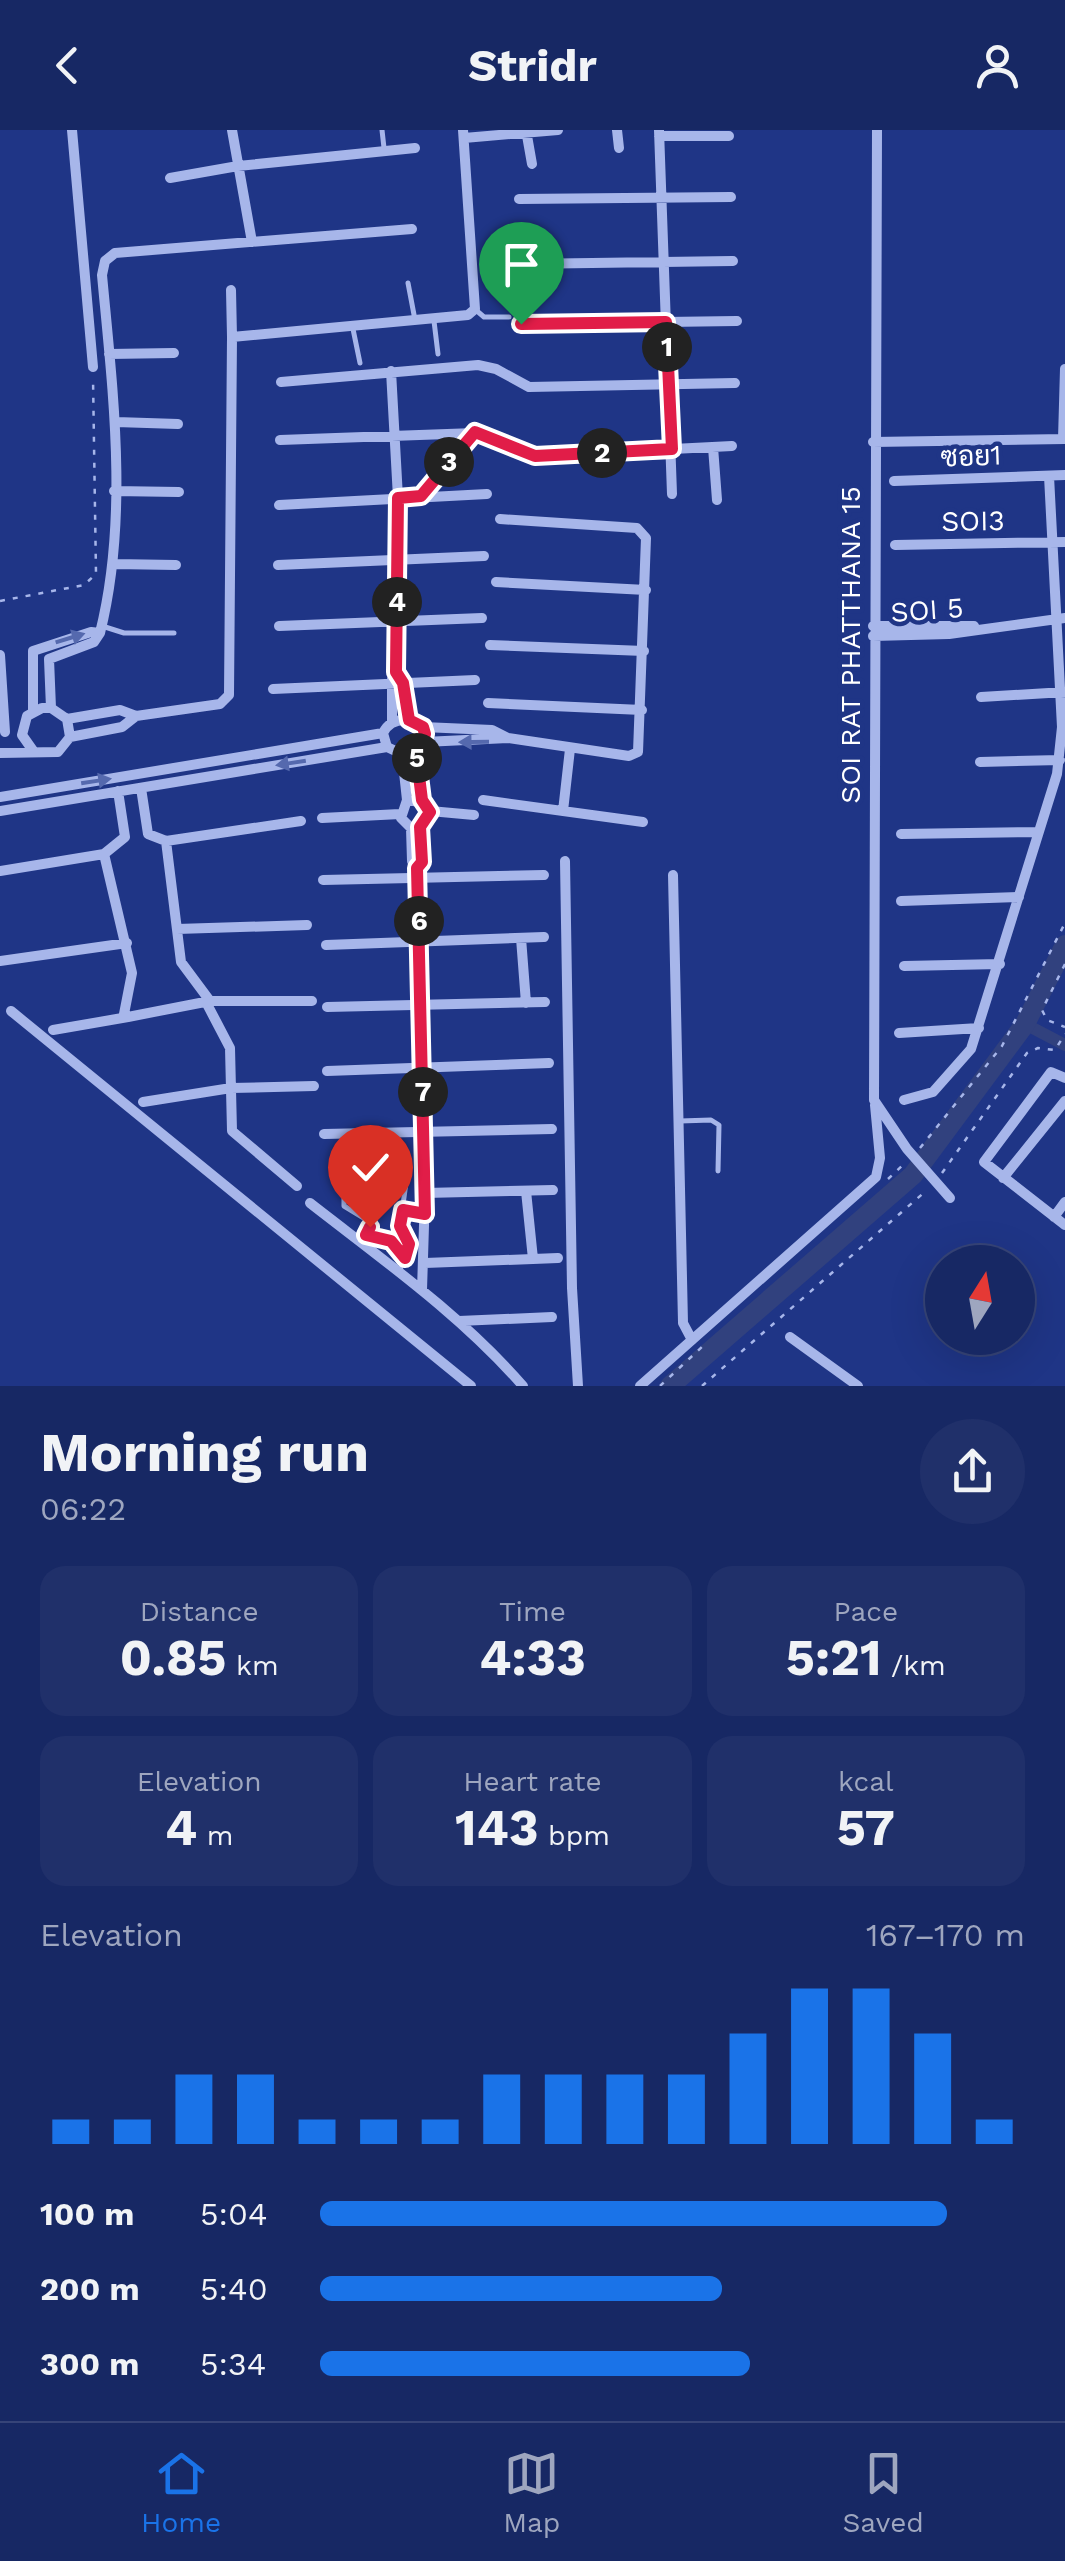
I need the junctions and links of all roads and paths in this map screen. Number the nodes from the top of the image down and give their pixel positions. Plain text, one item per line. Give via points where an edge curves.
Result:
1 (72, 130) edge
2 (232, 130) edge
3 (382, 130) edge
4 (558, 130) edge
5 (617, 130) edge
6 (877, 130) edge
7 (526, 131) edge
8 (659, 133) edge
9 (464, 134) edge
10 (729, 136) dead end
11 (414, 148) dead end
12 (619, 148) dead end
13 (385, 151) junction
14 (532, 164) dead end
15 (238, 166) junction
16 (170, 178) dead end
17 (731, 197) dead end
18 (519, 199) dead end
19 (662, 200) junction
20 (412, 230) dead end
21 (252, 242) junction
22 (664, 262) junction
23 (733, 262) dead end
24 (521, 264) dead end
25 (408, 283) dead end
26 (231, 290) dead end
27 (474, 309) junction
28 (509, 317) dead end
29 (434, 318) junction
30 (415, 320) junction
31 (737, 320) dead end
32 (666, 322) junction
33 (521, 324) dead end
34 (352, 326) junction
35 (232, 337) junction
36 (109, 354) junction
37 (174, 354) dead end
38 (438, 354) dead end
39 (360, 363) dead end
40 (93, 367) joint
41 (1065, 369) edge
42 (392, 371) junction
43 (280, 382) dead end
44 (736, 382) dead end
45 (669, 384) junction
46 (116, 422) junction
47 (178, 424) dead end
48 (475, 432) junction
49 (395, 434) junction
50 (1064, 439) edge
51 (280, 440) dead end
52 (872, 442) junction
53 (732, 446) dead end
54 (713, 447) junction
55 (672, 449) junction
56 (1065, 475) edge
57 (1050, 476) junction
58 (894, 481) dead end
59 (114, 491) junction
60 (179, 492) dead end
61 (487, 494) dead end
62 (672, 494) dead end
63 (421, 496) junction
64 (398, 498) junction
65 (716, 500) dead end
66 (279, 505) dead end
67 (500, 519) dead end
68 (1059, 542) edge
69 (895, 545) dead end
70 (484, 556) dead end
71 (397, 560) junction
72 (114, 564) junction
73 (176, 564) dead end
74 (278, 565) dead end
75 (496, 582) dead end
76 (646, 590) junction
77 (0, 601) edge
78 (482, 618) dead end
79 (1061, 618) edge
80 (397, 621) junction
81 (279, 626) dead end
82 (101, 630) junction
83 (873, 631) junction
84 (174, 633) dead end
85 (490, 645) dead end
86 (644, 651) junction
87 (0, 656) edge
88 (400, 677) junction
89 (475, 680) dead end
90 (389, 684) junction
91 (274, 688) dead end
92 (1062, 692) edge
93 (981, 697) dead end
94 (488, 703) dead end
95 (51, 708) junction
96 (34, 710) junction
97 (642, 710) junction
98 (136, 716) junction
99 (67, 718) junction
100 (409, 720) junction
101 (392, 722) junction
102 (423, 727) junction
103 (5, 732) dead end
104 (384, 733) junction
105 (70, 737) junction
106 (508, 738) junction
107 (420, 747) junction
108 (387, 748) junction
109 (570, 749) junction
110 (34, 752) junction
111 (0, 753) edge
112 (402, 754) junction
113 (1060, 760) junction
114 (980, 762) dead end
115 (132, 776) junction
116 (138, 789) junction
117 (118, 791) junction
118 (0, 796) edge
119 (407, 800) junction
120 (422, 800) junction
121 (483, 800) dead end
122 (0, 811) edge
123 (563, 811) junction
124 (430, 812) junction
125 (400, 814) junction
126 (474, 815) dead end
127 (322, 818) dead end
128 (301, 822) dead end
129 (643, 822) dead end
130 (416, 827) junction
131 (1038, 832) junction
132 (148, 834) junction
133 (901, 834) dead end
134 (125, 837) junction
135 (166, 841) junction
136 (104, 854) junction
137 (566, 861) dead end
138 (0, 871) edge
139 (417, 872) junction
140 (673, 874) dead end
141 (544, 875) dead end
142 (323, 880) dead end
143 (1018, 897) junction
144 (901, 901) dead end
145 (1065, 924) edge
146 (308, 925) dead end
147 (177, 929) junction
148 (544, 937) dead end
149 (521, 938) junction
150 (419, 942) junction
151 (127, 943) junction
152 (326, 945) dead end
153 (0, 961) edge
154 (1000, 964) junction
155 (1065, 964) edge
156 (904, 966) dead end
157 (312, 1000) dead end
158 (208, 1002) junction
159 (526, 1002) junction
160 (545, 1002) dead end
161 (421, 1005) junction
162 (327, 1007) dead end
163 (11, 1011) dead end
164 (128, 1017) junction
165 (979, 1028) junction
166 (1065, 1028) edge
167 (53, 1030) dead end
168 (899, 1034) dead end
169 (1065, 1034) edge
170 (549, 1063) dead end
171 (422, 1068) junction
172 (327, 1071) dead end
173 (1065, 1078) edge
174 (314, 1086) dead end
175 (231, 1088) junction
176 (874, 1100) junction
177 (904, 1100) dead end
178 (1065, 1101) edge
179 (143, 1102) dead end
180 (677, 1121) junction
181 (552, 1129) dead end
182 (424, 1132) junction
183 (324, 1134) dead end
184 (900, 1168) dead end
185 (718, 1171) dead end
186 (941, 1174) dead end
187 (1003, 1178) junction
188 (296, 1186) dead end
189 (928, 1188) dead end
190 (553, 1190) dead end
191 (526, 1191) junction
192 (425, 1193) junction
193 (950, 1198) dead end
194 (310, 1202) dead end
195 (1065, 1202) edge
196 (403, 1210) junction
197 (425, 1214) junction
198 (1054, 1217) junction
199 (1065, 1224) edge
200 (365, 1240) junction
201 (405, 1258) junction
202 (558, 1258) dead end
203 (532, 1259) junction
204 (425, 1263) junction
205 (399, 1272) junction
206 (422, 1290) junction
207 (552, 1317) dead end
208 (458, 1322) junction
209 (790, 1337) dead end
210 (692, 1340) junction
211 (471, 1386) edge
212 (523, 1386) edge
213 (578, 1386) edge
214 (640, 1386) edge
215 (702, 1386) edge
216 (858, 1386) edge

1 - 40 street
2 - 15 street
3 - 13 lane
4 - 7 street
5 - 12 street
6 - 52 street, SOI RAT PHATTHANA 15
7 - 9 street
7 - 14 street
8 - 10 street
8 - 19 street
9 - 27 street
11 - 13 street
13 - 15 street
15 - 16 street
15 - 21 street
17 - 19 street
18 - 19 street
19 - 22 street
20 - 21 street
21 - 36 street via 115,253 102,275
22 - 23 street
22 - 24 street
22 - 32 street
25 - 30 lane
26 - 35 street
27 - 28 lane via 484,317
27 - 29 street
29 - 30 street
29 - 38 lane
30 - 34 street
31 - 32 street
32 - 33 street
32 - 45 street
34 - 35 street
34 - 39 lane
35 - 98 street via 229,695 220,704
36 - 37 street
36 - 46 street
40 - 77 path via 96,574 84,584
41 - 50 street
42 - 43 street
42 - 45 street via 478,365 529,387
42 - 49 street
44 - 45 street
45 - 55 street
46 - 47 street
46 - 59 street
48 - 49 street
48 - 55 street via 535,456
48 - 63 lane
49 - 51 street
49 - 64 street
50 - 52 street
52 - 83 street, SOI RAT PHATTHANA 15
53 - 54 street
54 - 55 street
54 - 65 street
55 - 62 street
56 - 57 street, ซอย1
57 - 58 street, ซอย1
57 - 68 street
59 - 60 street
59 - 72 street
61 - 63 street
63 - 64 street
64 - 66 street
64 - 71 street
67 - 76 street via 636,528 646,538
68 - 69 street, SOI3
68 - 79 street
70 - 71 street
71 - 74 street
71 - 80 street
72 - 73 street
72 - 82 street
75 - 76 street
76 - 86 street
78 - 80 street
79 - 83 street, SOI 5
79 - 92 street
80 - 81 street
80 - 88 street
82 - 84 lane
82 - 95 street via 94,642 49,659
96 -> 82 street via 34,650
83 - 176 street, SOI RAT PHATTHANA 15
85 - 86 street
86 - 97 street
87 - 103 street
88 - 89 street
88 - 90 street
88 - 100 street
90 - 91 street
90 - 101 street
92 - 93 street
92 - 113 street
94 - 97 street
95 - 96 street
95 - 99 street
96 - 110 street via 22,735
97 - 109 street via 636,754
98 - 99 street via 120,710
98 - 105 street via 122,727
99 - 105 street
100 - 101 street
100 - 102 street
101 - 104 street
102 - 106 street via 492,730
102 - 107 street
104 - 108 street
104 - 115 street
105 - 110 street via 58,752
106 -> 107 street
106 - 109 street
107 - 112 street
107 - 120 street
108 - 112 street
108 -> 116 street
109 - 123 street
110 - 111 street
112 - 119 street
113 - 114 street
113 - 131 street
115 - 116 street
118 -> 115 street
116 - 117 street
116 - 132 street
117 - 122 street
117 - 134 street
119 - 120 street
119 - 125 street
120 - 124 street
121 - 123 street
123 - 129 street
124 - 126 street
124 - 130 street
125 - 127 street
125 - 130 street
128 - 135 street
130 - 139 street via 422,862
131 - 133 street
131 - 143 street
132 - 134 street
132 - 135 street
134 - 136 street
135 - 147 street
136 - 138 street
136 - 151 street
137 - 213 street
139 - 141 street
139 - 142 street
139 - 150 street
140 - 180 street
143 - 144 street
143 - 154 street
145 - 184 path via 1002,1046 947,1120
146 - 147 street
147 - 158 street via 181,962
148 - 149 street
149 - 150 street
149 - 159 street
150 - 152 street
150 - 161 street
151 - 153 street
151 - 164 street
154 - 156 street
154 - 165 street
155 - 166 path via 1042,1010
157 - 158 street
158 - 164 street
158 - 175 street via 230,1048
159 - 160 street
159 - 161 street
161 - 162 street
161 - 171 street
163 - 211 street
164 - 167 street
165 - 168 street
165 - 177 street via 942,1084
169 - 186 path via 1055,1050 1027,1053
170 - 171 street
171 - 172 street
171 - 182 street
173 - 187 street via 1052,1072 984,1162
174 - 175 street
175 - 179 street
175 - 188 street via 232,1131
176 - 193 street
176 - 210 street, SOI RAT PHATTHANA 15 via 876,1177
178 - 187 street
180 - 185 lane via 719,1125
180 - 210 street via 682,1323
181 - 182 street
182 - 183 street
182 - 192 street
187 - 198 street
189 - 215 path
190 - 191 street
191 - 192 street
191 - 203 street
192 - 197 street
194 - 200 street
195 - 198 street
196 - 197 lane
196 - 200 lane via 406,1182 398,1177 388,1173 369,1186 350,1187 344,1206 367,1220
196 - 201 lane
197 - 204 street
198 - 199 street
200 - 201 lane via 391,1241
200 - 205 street
201 - 205 lane
202 - 203 street
203 - 204 street
204 - 206 street
205 - 206 street
206 - 208 street
207 - 208 street
208 - 212 street
209 - 216 street
210 - 214 street, SOI RAT PHATTHANA 15

